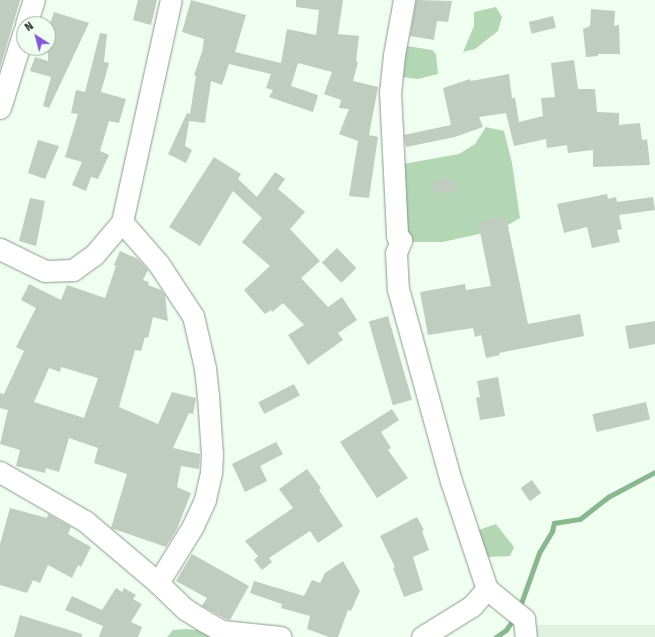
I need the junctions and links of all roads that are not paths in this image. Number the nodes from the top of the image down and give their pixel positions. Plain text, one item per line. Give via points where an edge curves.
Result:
1 (34, 0) edge
2 (171, 0) edge
3 (404, 0) edge
4 (29, 16) edge
5 (16, 56) edge
6 (0, 108) edge
7 (122, 222) junction
8 (0, 249) edge
9 (0, 472) edge
10 (158, 583) junction
11 (487, 589) junction
12 (281, 637) edge
13 (422, 637) edge
14 (526, 637) edge

1 - 4 street
2 - 7 street
3 - 11 street via 390,91 397,236 401,240 396,253 398,289 451,481
5 - 6 street
7 - 8 street via 94,255 73,270 45,271
7 - 10 street via 158,262 193,316 205,368 208,396 212,454 211,473 204,500 193,526
9 - 10 street via 85,521
10 - 12 street via 185,609 222,631
11 - 13 street via 472,606
11 - 14 street via 524,619

